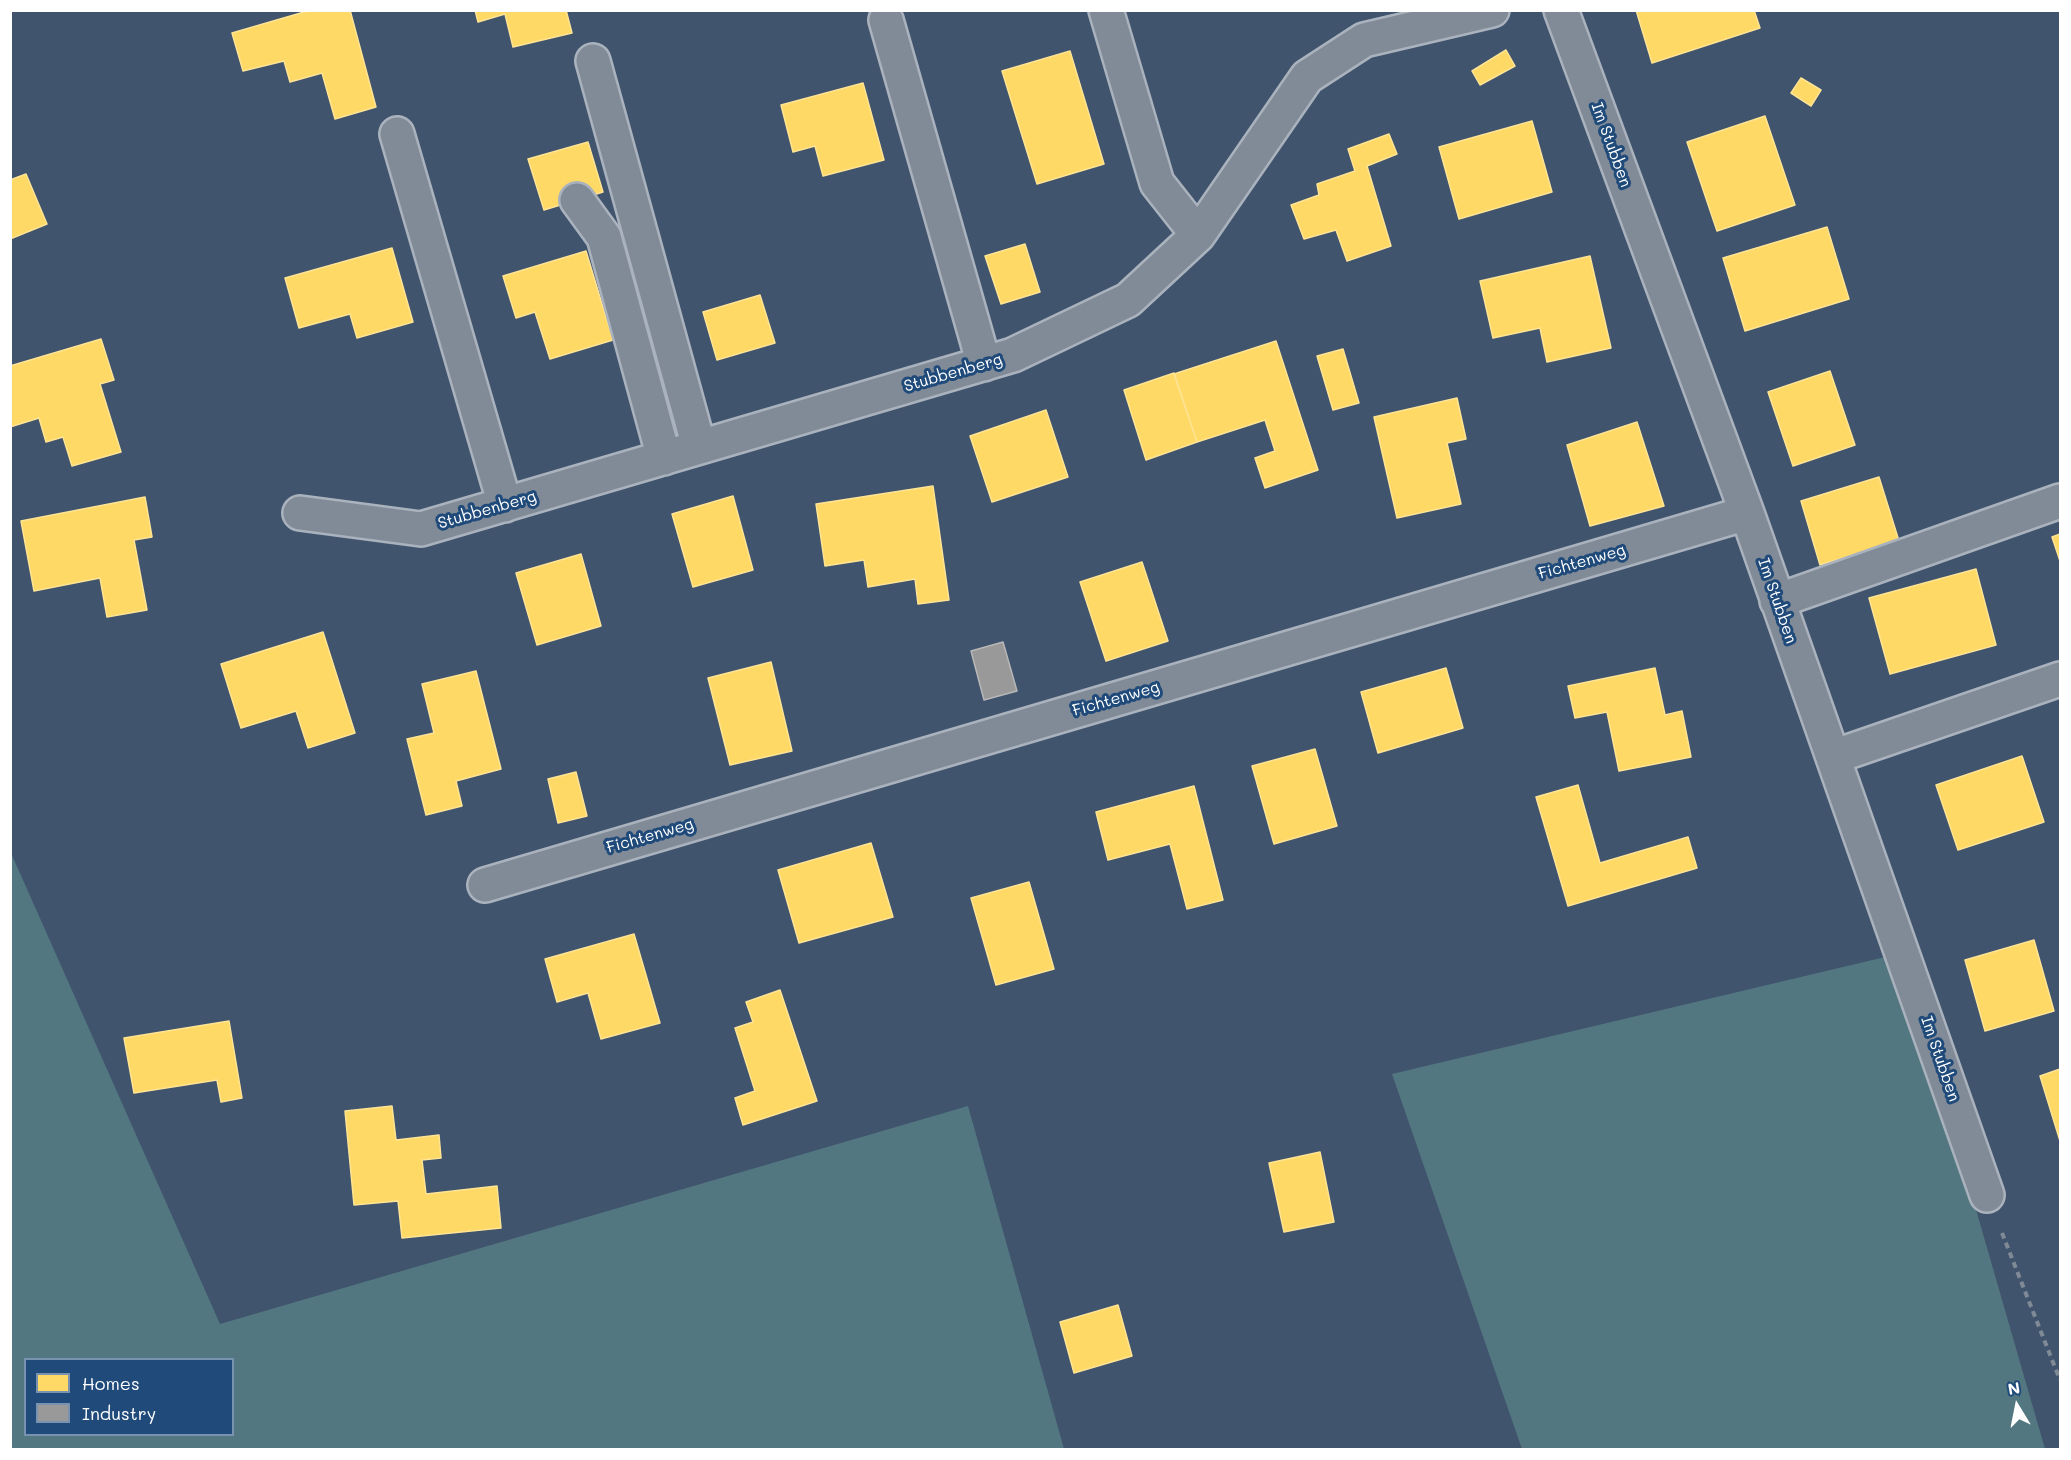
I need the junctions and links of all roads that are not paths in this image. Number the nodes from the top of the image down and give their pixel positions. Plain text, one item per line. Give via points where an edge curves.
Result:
1 (1106, 10) edge
2 (1492, 10) edge
3 (1561, 10) edge
4 (886, 20) dead end
5 (593, 61) dead end
6 (397, 134) dead end
7 (577, 200) dead end
8 (1198, 235) junction
9 (984, 364) junction
10 (699, 447) junction
11 (664, 458) junction
12 (2061, 501) edge
13 (505, 505) junction
14 (300, 513) dead end
15 (1747, 513) junction
16 (1777, 601) junction
17 (2061, 679) edge
18 (1833, 757) junction
19 (485, 885) dead end
20 (1987, 1195) road end

1 - 8 street via 1157,183
2 - 8 street, Stubbenberg via 1364,40 1307,77
3 - 15 street, Im Stubben
4 - 9 street
5 - 10 street
6 - 13 street
7 - 11 street via 603,237
8 - 9 street, Stubbenberg via 1128,300 1013,355
9 - 10 street, Stubbenberg
10 - 11 street, Stubbenberg
11 - 13 street, Stubbenberg
12 - 16 street
13 - 14 street, Stubbenberg via 421,529
15 - 16 street, Im Stubben
15 - 19 street, Fichtenweg
16 - 18 street, Im Stubben
17 - 18 street
18 - 20 street, Im Stubben

